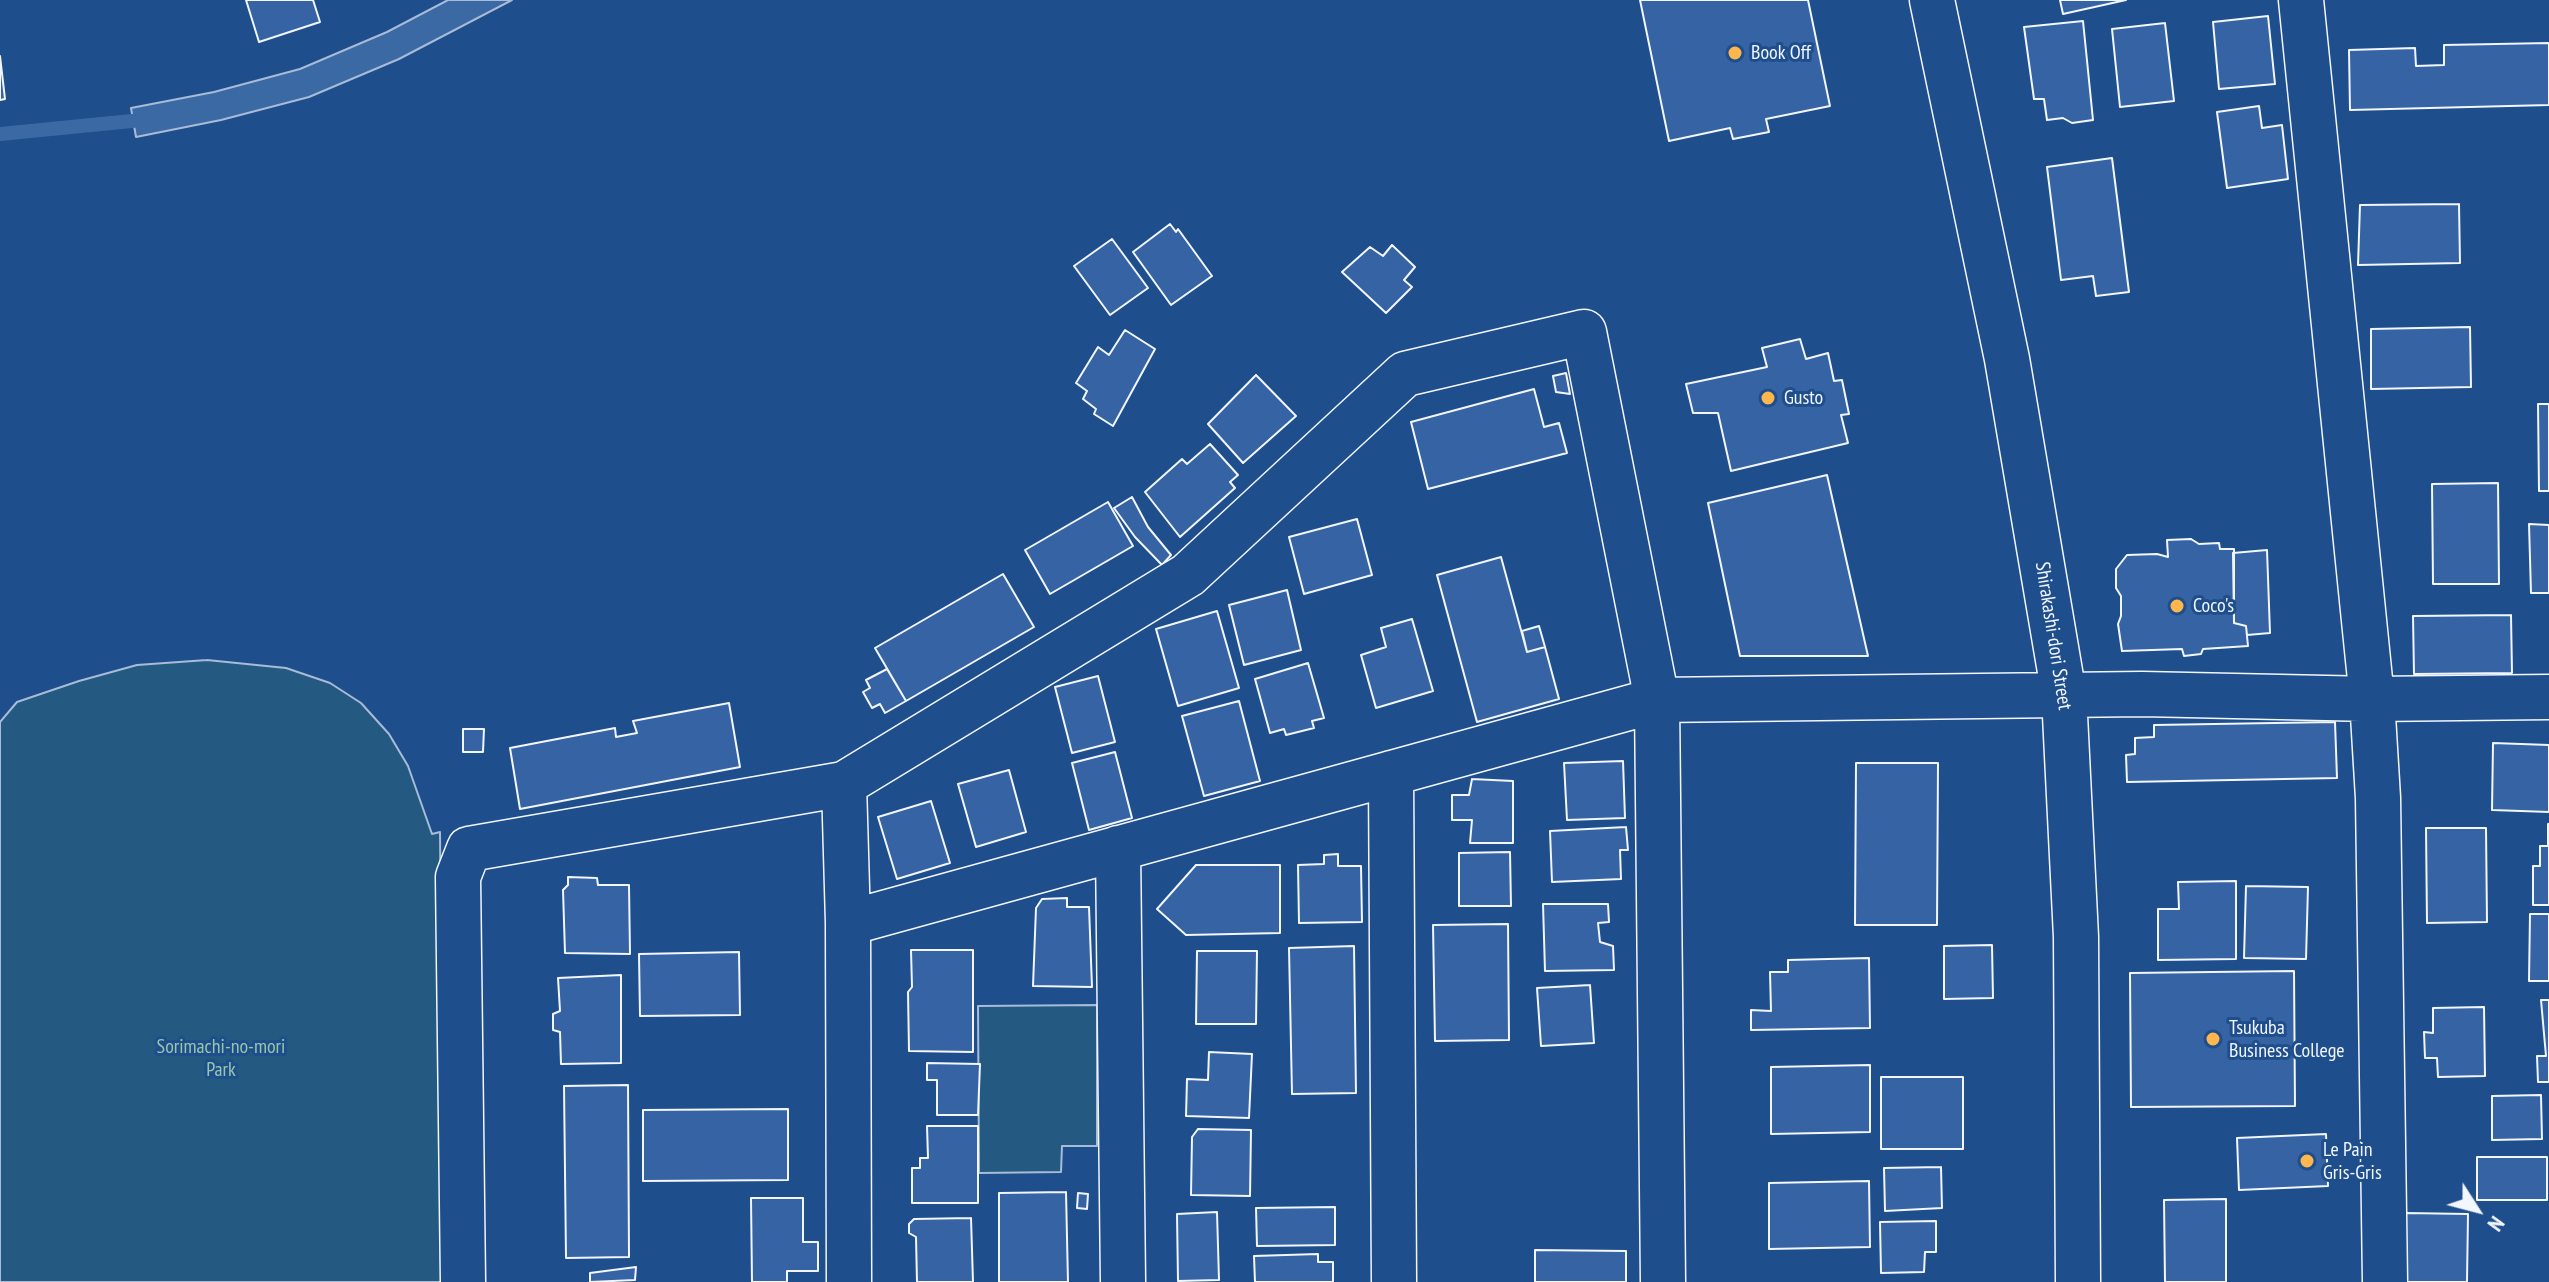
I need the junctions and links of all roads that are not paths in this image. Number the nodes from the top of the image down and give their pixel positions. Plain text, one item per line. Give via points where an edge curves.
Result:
1 (1932, 0) edge
2 (2301, 0) edge
3 (2064, 695) junction
4 (2549, 697) edge
5 (2372, 699) junction
6 (1657, 700) junction
7 (1391, 773) junction
8 (844, 784) junction
9 (1118, 848) junction
10 (848, 923) junction
11 (463, 1282) edge
12 (849, 1282) edge
13 (1123, 1282) edge
14 (1394, 1282) edge
15 (1663, 1282) edge
16 (2078, 1282) edge
17 (2385, 1282) edge

1 - 3 street, Shirakashi-dori Street via 2007,359
2 - 5 street
3 - 5 street
3 - 6 street
3 - 16 street, Shirakashi-dori Street via 2076,937
4 - 5 street
5 - 17 street
6 - 7 street
6 - 8 street via 1584,332 1405,374 1188,575
6 - 15 street
7 - 9 street
7 - 14 street
8 - 10 street
8 - 11 street via 469,849 458,877
9 - 10 street
9 - 13 street
10 - 12 street

